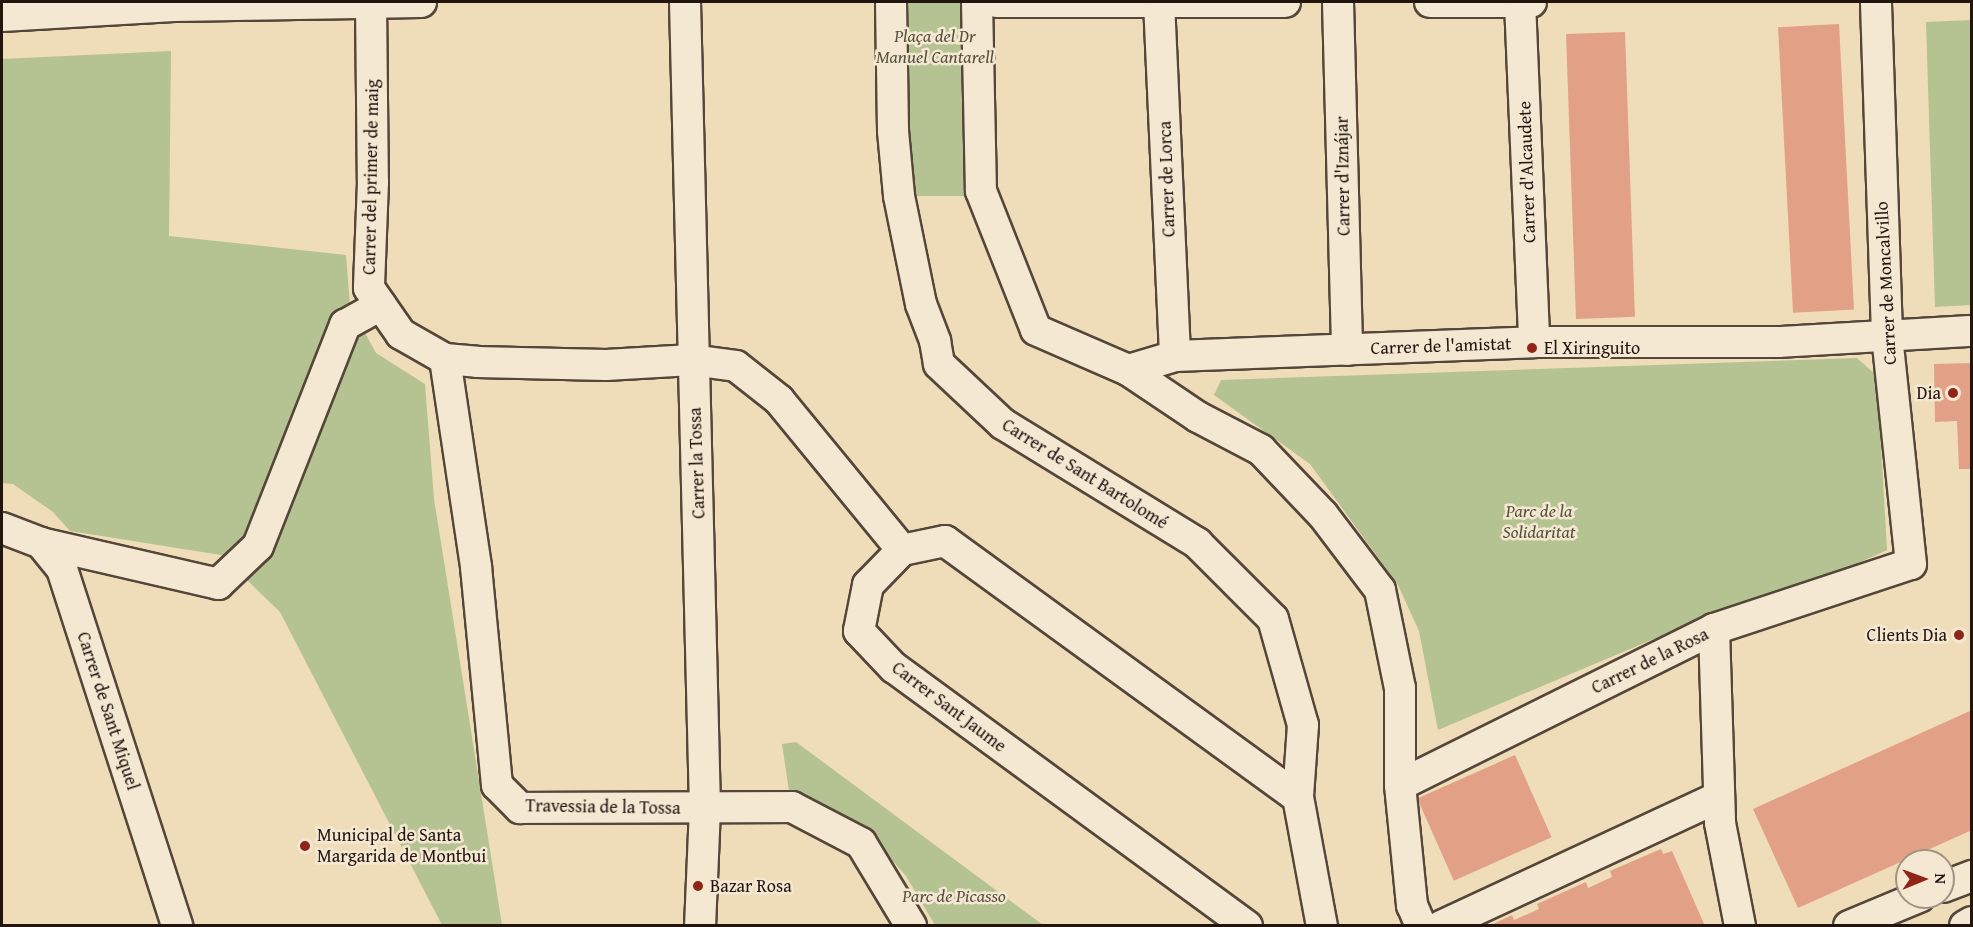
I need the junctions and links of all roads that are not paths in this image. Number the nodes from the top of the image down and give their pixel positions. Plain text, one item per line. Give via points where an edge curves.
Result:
1 (371, 2) edge
2 (421, 2) edge
3 (685, 2) edge
4 (891, 2) edge
5 (977, 2) edge
6 (996, 2) edge
7 (1159, 2) edge
8 (1285, 2) edge
9 (1338, 2) edge
10 (1430, 2) edge
11 (1520, 2) edge
12 (1531, 2) edge
13 (1876, 2) edge
14 (2, 16) edge
15 (381, 305) junction
16 (1971, 331) edge
17 (1887, 335) junction
18 (1534, 342) junction
19 (1347, 350) junction
20 (1174, 356) junction
21 (445, 359) junction
22 (692, 360) junction
23 (1128, 370) junction
24 (2, 528) edge
25 (41, 543) junction
26 (902, 550) junction
27 (1911, 564) joint
28 (1714, 629) junction
29 (1400, 784) junction
30 (1298, 796) junction
31 (1719, 797) junction
32 (705, 808) junction
33 (1971, 876) edge
34 (1955, 882) edge
35 (1895, 907) edge
36 (1971, 922) edge
37 (177, 926) edge
38 (700, 926) edge
39 (911, 926) edge
40 (1247, 926) edge
41 (1322, 926) edge
42 (1421, 926) edge
43 (1441, 926) edge
44 (1740, 926) edge
45 (1849, 926) edge
46 (1965, 926) edge

1 - 2 street
1 - 14 street via 174,6
1 - 15 street, Carrer del primer de maig via 373,182 369,288
3 - 22 street, Carrer la Tossa
4 - 30 street, Carrer de Sant Bartolomé via 893,131 899,196 921,304 939,364 1003,424 1197,543 1273,620 1303,725
5 - 23 street via 981,191 1036,330
6 - 7 street
7 - 8 street
7 - 20 street, Carrer de Lorca
9 - 19 street, Carrer d'Iznájar
10 - 11 street
11 - 12 street
11 - 18 street, Carrer d'Alcaudete
13 - 17 street, Carrer de Moncalvillo
15 - 21 street, Carrer del primer de maig via 401,334
15 - 25 street via 345,325 258,546 218,584
16 - 17 street, Carrer de l'amistat
17 - 18 street, Carrer de l'amistat via 1779,342
17 - 27 street, Carrer de Moncalvillo
18 - 19 street, Carrer de l'amistat
19 - 20 street, Carrer de l'amistat
20 - 23 street, Carrer de l'amistat
21 - 22 street, Carrer del primer de maig via 606,365
21 - 32 street, Travessia de la Tossa via 476,567 497,785 520,808
22 - 26 street, Carrer del primer de maig via 736,366 779,399
22 - 32 street, Carrer la Tossa
23 - 29 street via 1198,417 1261,450 1323,514 1380,590 1401,688
24 - 25 street
25 - 37 street, Carrer de Sant Miquel via 62,569
26 - 30 street via 945,541
26 - 40 street, Carrer Sant Jaume via 868,585 859,631 894,668
27 - 28 street, Carrer de la Rosa
28 - 29 street, Carrer de la Rosa
28 - 31 street
29 - 42 street via 1412,904
30 - 41 street, Carrer de Sant Bartolomé
31 - 43 street
31 - 44 street via 1720,823
32 - 38 street, Carrer la Tossa
32 - 39 street, Travessia de la Tossa via 792,807 861,843
33 - 34 street
35 - 45 street
36 - 46 street

